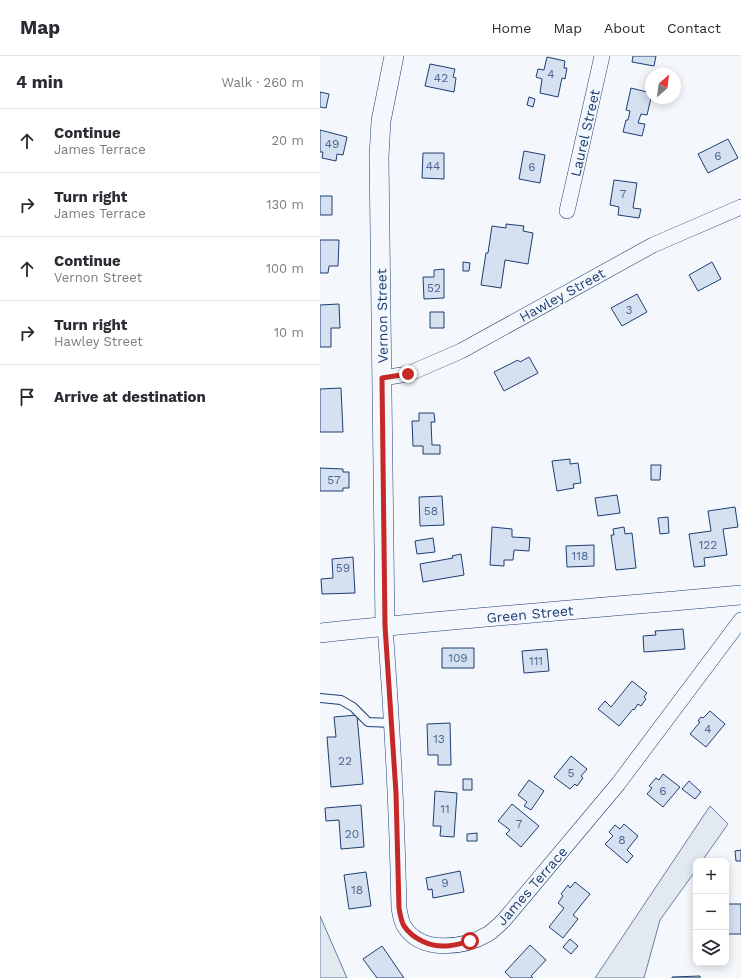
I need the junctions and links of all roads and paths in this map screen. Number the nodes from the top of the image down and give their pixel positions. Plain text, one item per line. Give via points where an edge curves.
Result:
1 (394, 56) edge
2 (602, 56) edge
3 (741, 207) edge
4 (567, 210) dead end
5 (382, 378) junction
6 (741, 594) edge
7 (741, 620) edge
8 (385, 626) junction
9 (320, 633) edge
10 (320, 698) edge
11 (392, 724) junction

1 - 5 street, Vernon Street via 379,139
2 - 4 street, Laurel Street
3 - 5 street, Hawley Street via 653,245 461,350 408,374
5 - 8 street, Vernon Street
6 - 8 street, Green Street
7 - 11 street, James Terrace via 618,784 499,926 488,934 470,941 444,946 430,944 413,935 402,922 399,908
8 - 9 street, Green Street
8 - 11 street, James Terrace
10 - 11 lane via 341,700 353,707 368,722

